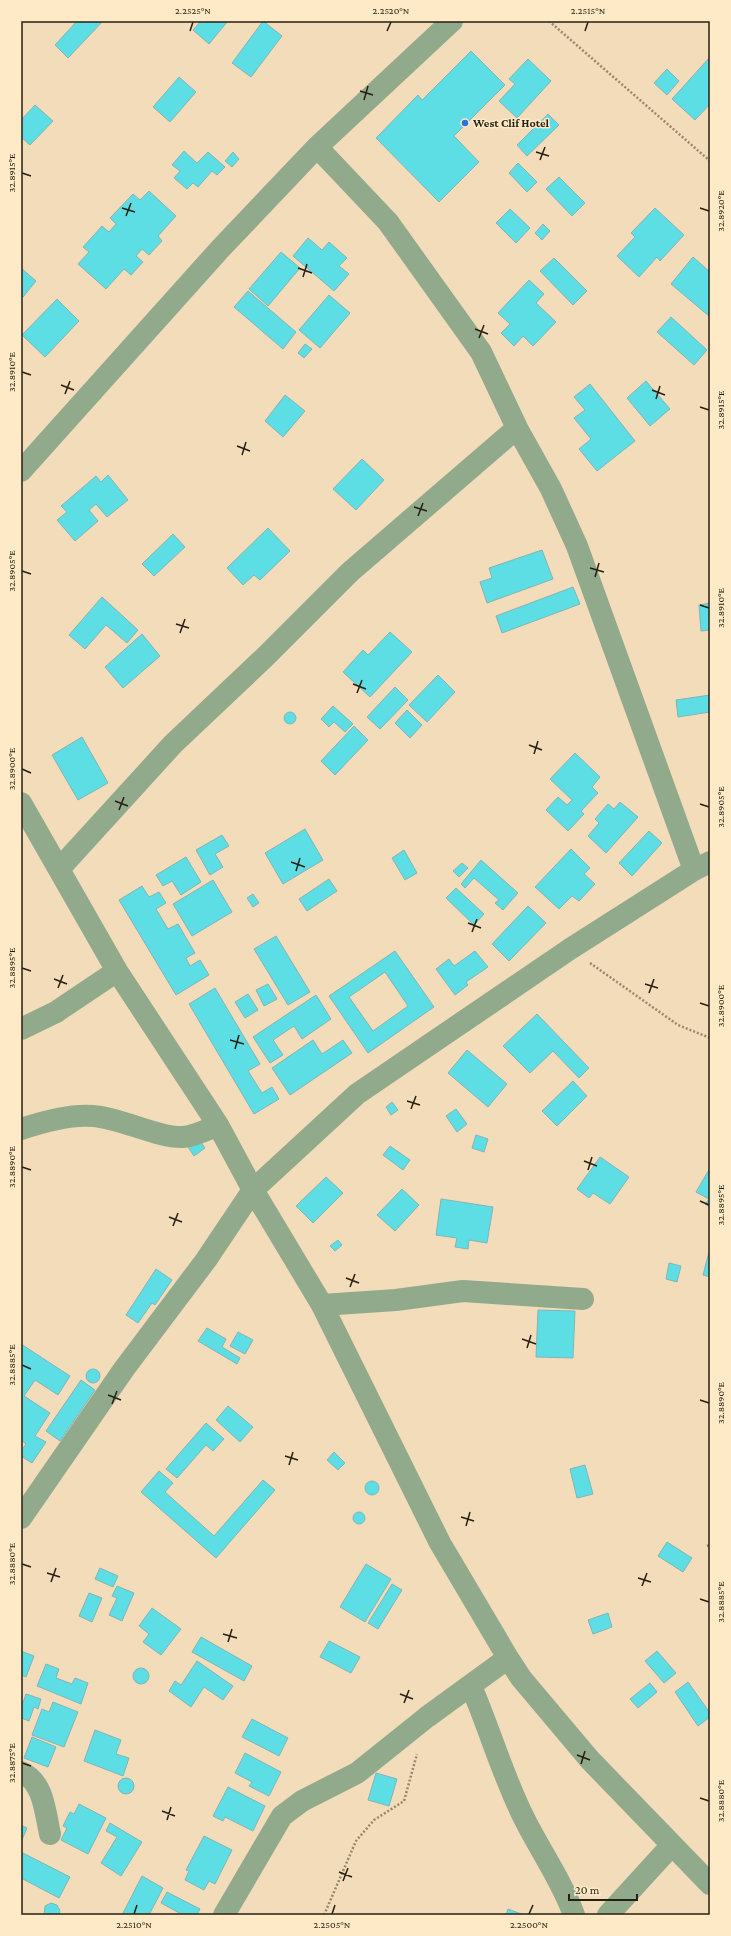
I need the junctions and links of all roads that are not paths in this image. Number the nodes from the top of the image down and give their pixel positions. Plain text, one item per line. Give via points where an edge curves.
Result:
1 (452, 21) edge
2 (317, 146) junction
3 (518, 428) junction
4 (21, 471) edge
5 (21, 803) edge
6 (702, 866) edge
7 (60, 868) junction
8 (117, 971) junction
9 (21, 1029) edge
10 (218, 1125) junction
11 (21, 1129) edge
12 (253, 1190) junction
13 (583, 1299) dead end
14 (322, 1304) junction
15 (21, 1518) edge
16 (508, 1658) junction
17 (471, 1686) junction
18 (21, 1772) edge
19 (50, 1834) dead end
20 (671, 1846) junction
21 (710, 1884) edge
22 (224, 1915) edge
23 (574, 1915) edge
24 (608, 1915) edge

1 - 2 street
2 - 3 street via 388,222 443,298 481,352
2 - 4 street via 221,248
3 - 6 street via 551,489 576,546
3 - 7 street via 350,572 174,744
5 - 7 street
6 - 12 street via 570,949 357,1094
7 - 8 street
8 - 9 street via 56,1012
8 - 10 street
10 - 11 street via 182,1137 93,1116 42,1122
10 - 12 street
12 - 14 street
12 - 15 street via 206,1260 124,1369
13 - 14 street via 462,1291 396,1300
14 - 16 street via 440,1543
16 - 17 street
16 - 20 street via 521,1678 590,1760
17 - 22 street via 427,1717 357,1773 302,1801 282,1816
17 - 23 street via 525,1820 548,1859
18 - 19 street via 31,1776 38,1788
20 - 21 street
20 - 24 street

